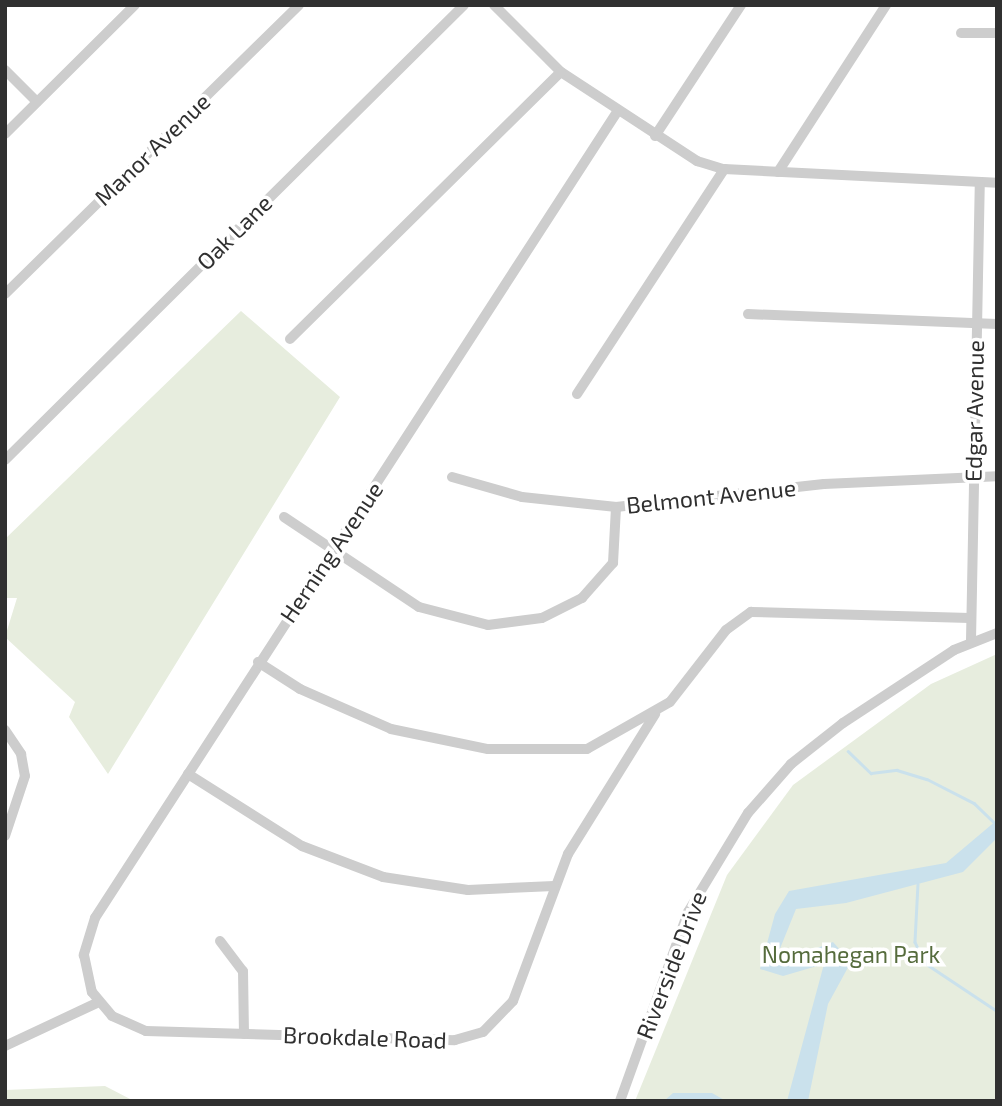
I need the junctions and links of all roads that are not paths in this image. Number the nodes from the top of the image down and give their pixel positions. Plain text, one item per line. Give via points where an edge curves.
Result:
1 (135, 5) edge
2 (299, 5) edge
3 (464, 5) edge
4 (494, 5) edge
5 (741, 5) edge
6 (886, 5) edge
7 (961, 33) dead end
8 (997, 33) edge
9 (5, 70) edge
10 (561, 72) junction
11 (37, 102) junction
12 (617, 111) junction
13 (5, 134) edge
14 (655, 136) junction
15 (724, 169) junction
16 (778, 172) junction
17 (980, 182) junction
18 (997, 183) edge
19 (5, 294) edge
20 (748, 314) dead end
21 (977, 323) junction
22 (997, 324) edge
23 (290, 339) dead end
24 (577, 394) dead end
25 (5, 460) edge
26 (997, 476) edge
27 (453, 477) dead end
28 (973, 477) junction
29 (616, 507) junction
30 (284, 517) dead end
31 (333, 549) junction
32 (970, 618) junction
33 (997, 633) edge
34 (971, 641) junction
35 (258, 662) junction
36 (655, 714) junction
37 (5, 730) edge
38 (188, 774) junction
39 (5, 836) edge
40 (554, 886) junction
41 (220, 941) dead end
42 (99, 1002) junction
43 (244, 1034) junction
44 (5, 1046) edge
45 (620, 1101) edge

1 - 11 street
2 - 19 street, Manor Avenue
3 - 25 street, Oak Lane
4 - 10 street
5 - 14 street
6 - 16 street
7 - 8 street
9 - 11 street
10 - 12 street
10 - 23 street
11 - 13 street
12 - 14 street
12 - 31 street, Herning Avenue
14 - 15 street
15 - 16 street
15 - 24 street
16 - 17 street
17 - 18 street
17 - 21 street, Edgar Avenue
20 - 21 street
21 - 22 street
21 - 28 street, Edgar Avenue
26 - 28 street, Belmont Avenue
27 - 29 street, Belmont Avenue via 522,497
28 - 29 street, Belmont Avenue via 824,484
28 - 32 street, Edgar Avenue
29 - 31 street via 618,548 605,576 564,611 517,623 488,625 435,613
30 - 31 street
31 - 35 street, Herning Avenue
32 - 34 street, Edgar Avenue
32 - 36 street, Brookdale Road via 761,609 726,630
33 - 34 street, Riverside Drive
34 - 45 street, Riverside Drive via 825,736 748,813 688,912
35 - 36 street via 379,725 488,749 587,749
35 - 38 street, Herning Avenue
36 - 40 street, Brookdale Road via 604,790
37 - 39 street via 21,754 25,776
38 - 40 street via 302,846 383,877 468,891
38 - 42 street, Herning Avenue via 89,932 85,970
40 - 43 street, Brookdale Road via 513,1001 483,1032 455,1040
41 - 43 street via 243,971
42 - 43 street, Brookdale Road via 119,1021 146,1031
42 - 44 street

